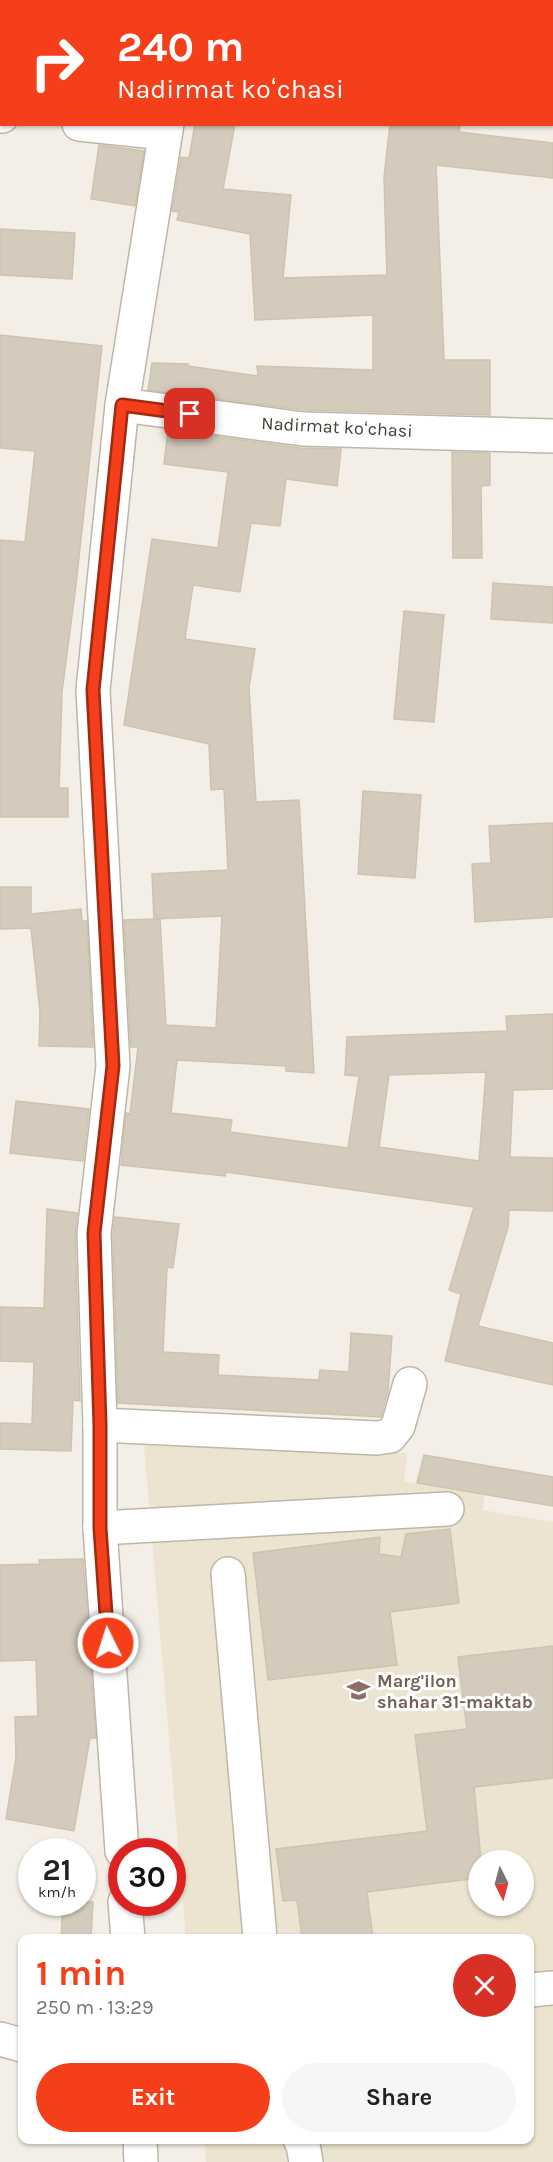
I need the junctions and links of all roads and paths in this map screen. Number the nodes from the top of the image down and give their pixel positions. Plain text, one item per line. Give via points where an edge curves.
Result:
1 (114, 126) edge
2 (166, 129) edge
3 (122, 405) junction
4 (553, 436) edge
5 (410, 1384) dead end
6 (100, 1425) junction
7 (447, 1509) dead end
8 (100, 1528) junction
9 (228, 1574) dead end
10 (121, 1838) edge
11 (126, 1916) edge
12 (128, 1934) edge
13 (260, 1934) edge
14 (553, 1988) edge
15 (534, 1990) edge
16 (0, 2039) edge
17 (18, 2044) edge
18 (140, 2144) edge
19 (302, 2144) edge
20 (141, 2162) edge
21 (306, 2162) edge

1 - 2 street
2 - 3 street
3 - 4 street, Nadirmat koʻchasi via 303,429
3 - 6 street via 93,690 113,1066 94,1233
5 - 6 street via 398,1426 390,1436 377,1438
6 - 8 street
7 - 8 street
8 - 10 street
9 - 13 street
11 - 12 street
14 - 15 street
16 - 17 street
18 - 20 street
19 - 21 street

